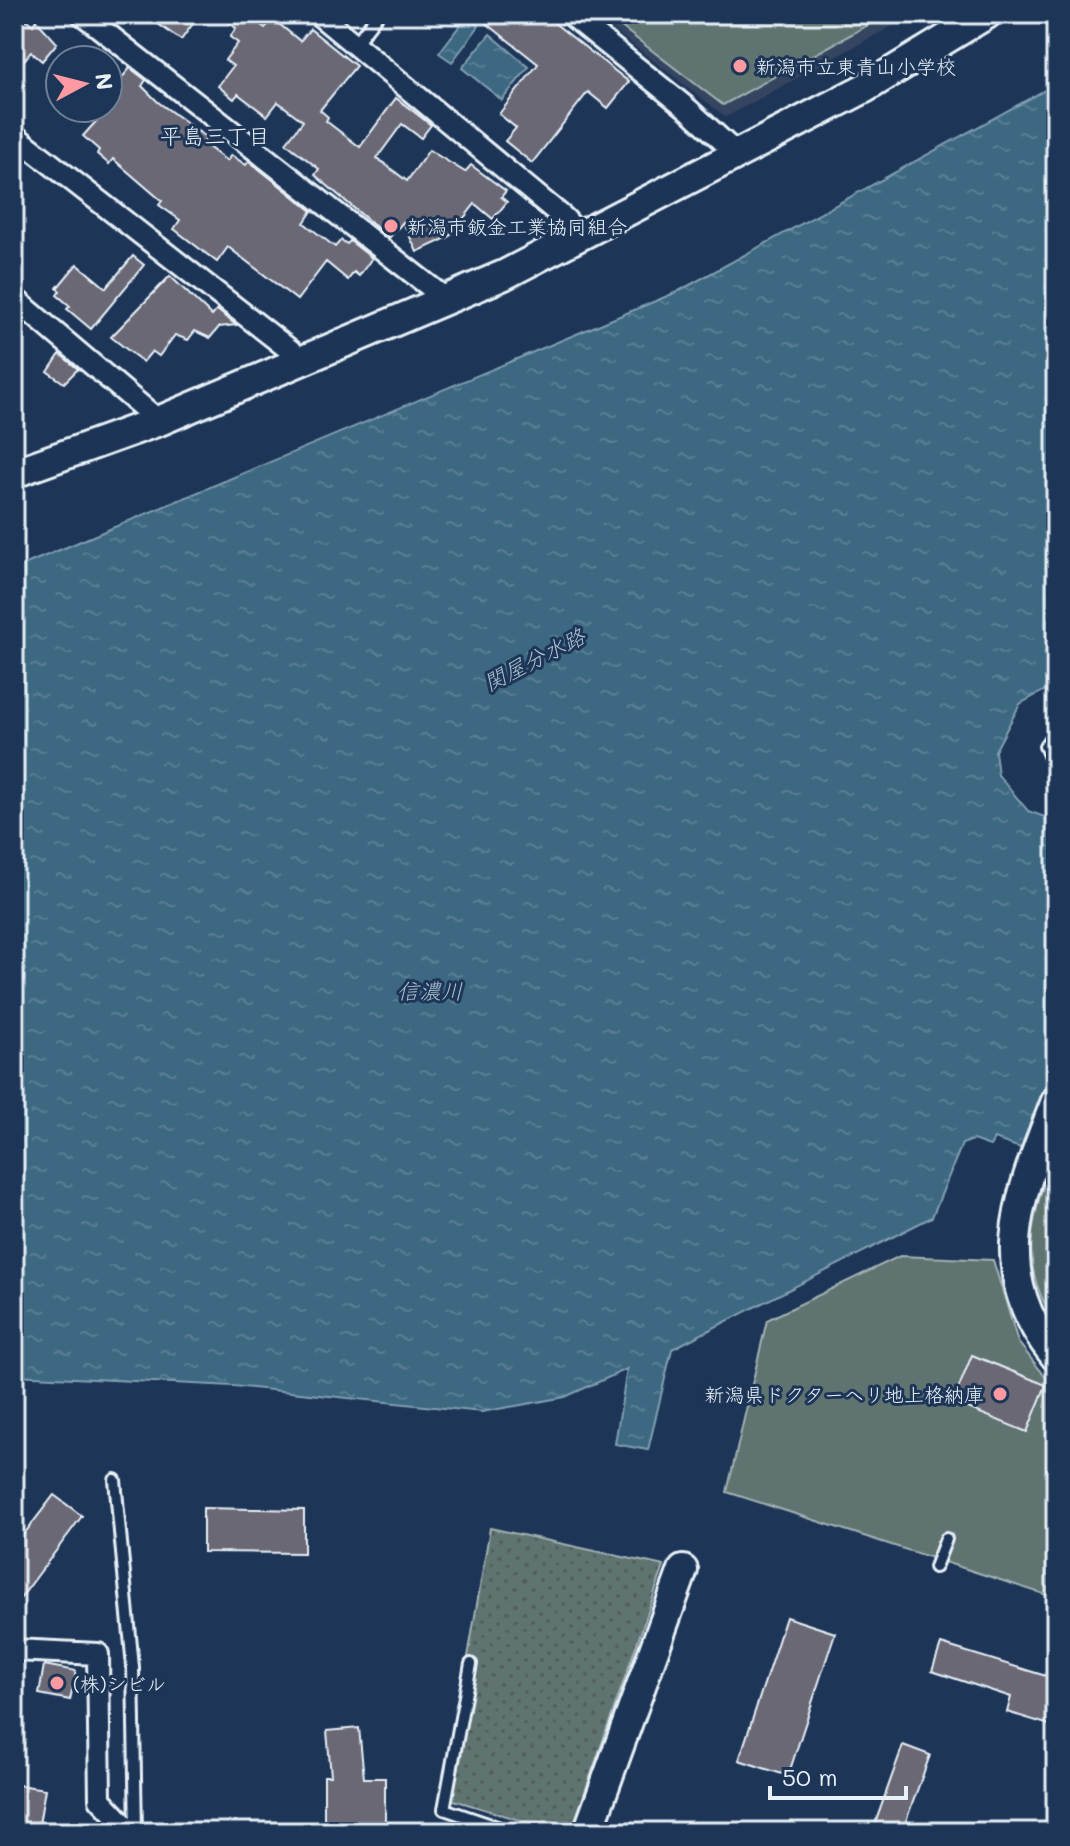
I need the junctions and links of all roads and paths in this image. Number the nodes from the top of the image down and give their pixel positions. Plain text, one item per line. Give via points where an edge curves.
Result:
1 (82, 14) edge
2 (318, 14) edge
3 (378, 14) edge
4 (570, 14) edge
5 (987, 14) edge
6 (355, 44) junction
7 (14, 135) edge
8 (738, 155) junction
9 (582, 238) junction
10 (14, 298) edge
11 (447, 300) junction
12 (304, 361) junction
13 (159, 421) junction
14 (14, 473) edge
15 (1056, 730) edge
16 (1056, 771) edge
17 (1056, 1101) edge
18 (1056, 1357) edge
19 (115, 1480) dead end
20 (946, 1539) dead end
21 (935, 1567) dead end
22 (683, 1570) dead end
23 (14, 1650) edge
24 (471, 1664) dead end
25 (134, 1832) edge
26 (512, 1832) edge
27 (588, 1832) edge

1 - 11 street
2 - 6 street
3 - 6 lane
4 - 8 street
5 - 8 street via 865,88
6 - 9 street
7 - 12 street
8 - 9 street
9 - 11 street
10 - 13 street
11 - 12 street
12 - 13 street
13 - 14 street
15 - 16 lane via 1045,746
17 - 18 street via 1013,1232 1017,1286
19 - 25 lane via 133,1667
20 - 21 lane
22 - 27 street
23 - 25 street via 98,1654 100,1799
24 - 26 lane via 444,1809

